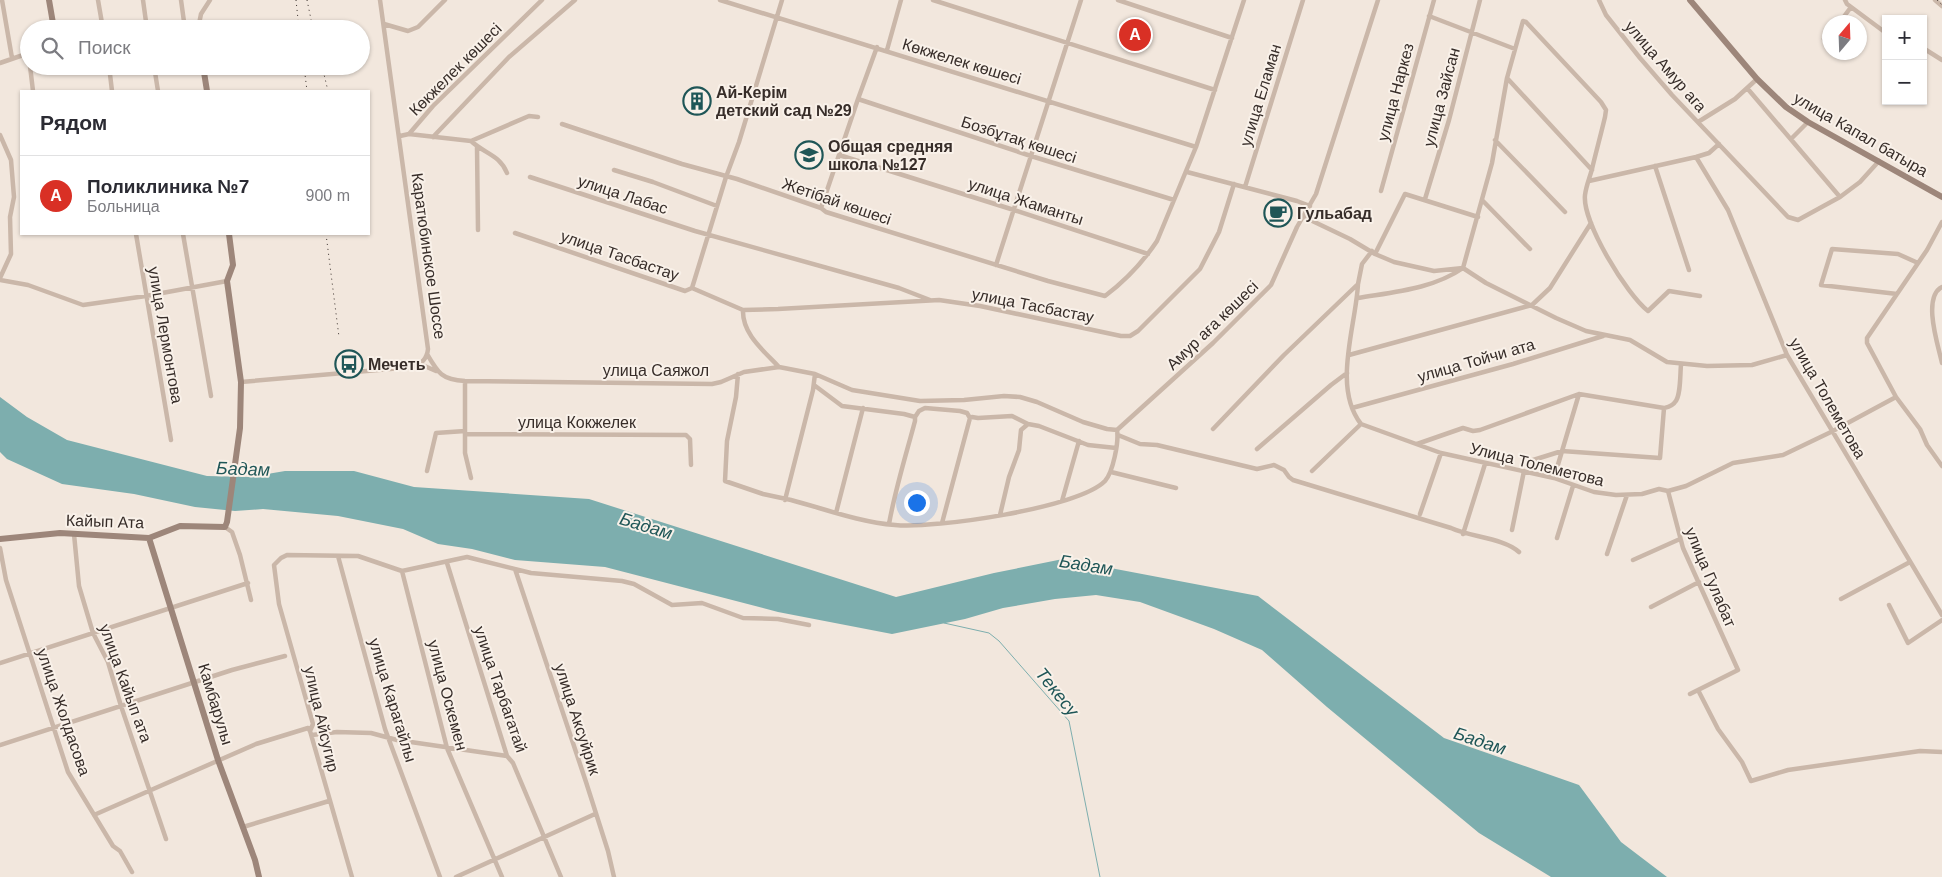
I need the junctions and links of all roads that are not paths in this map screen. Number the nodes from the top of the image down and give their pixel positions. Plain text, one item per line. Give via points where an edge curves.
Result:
1 (2, 0) edge
2 (49, 0) edge
3 (98, 0) edge
4 (142, 0) edge
5 (181, 0) edge
6 (210, 0) edge
7 (380, 0) edge
8 (445, 0) edge
9 (542, 0) edge
10 (575, 0) edge
11 (720, 0) edge
12 (782, 0) edge
13 (901, 0) edge
14 (934, 0) edge
15 (1081, 0) edge
16 (1118, 0) edge
17 (1244, 0) edge
18 (1303, 0) edge
19 (1378, 0) edge
20 (1434, 0) edge
21 (1480, 0) edge
22 (1599, 0) edge
23 (1690, 0) edge
24 (1844, 0) edge
25 (1935, 0) edge
26 (1942, 6) edge
27 (1851, 8) junction
28 (1846, 15) edge
29 (1429, 16) junction
30 (776, 17) junction
31 (52, 20) edge
32 (101, 20) edge
33 (145, 20) edge
34 (184, 20) edge
35 (200, 20) edge
36 (384, 24) junction
37 (1882, 30) edge
38 (1472, 32) junction
39 (1232, 38) junction
40 (1068, 43) junction
41 (877, 47) junction
42 (1515, 49) junction
43 (887, 50) junction
44 (1927, 51) edge
45 (20, 56) edge
46 (12, 58) junction
47 (1942, 60) edge
48 (0, 63) edge
49 (31, 75) edge
50 (110, 75) edge
51 (155, 75) edge
52 (204, 75) edge
53 (1507, 78) junction
54 (1756, 79) junction
55 (1747, 88) junction
56 (33, 90) edge
57 (112, 90) edge
58 (158, 90) edge
59 (207, 90) edge
60 (1215, 90) junction
61 (858, 99) junction
62 (1049, 101) junction
63 (538, 117) dead end
64 (1698, 122) junction
65 (1808, 122) junction
66 (562, 124) dead end
67 (409, 134) junction
68 (0, 135) edge
69 (400, 136) junction
70 (433, 137) junction
71 (1791, 139) junction
72 (1495, 140) junction
73 (471, 141) junction
74 (1719, 144) junction
75 (477, 147) junction
76 (1196, 147) junction
77 (839, 155) junction
78 (1031, 156) junction
79 (1696, 157) junction
80 (1879, 161) junction
81 (1655, 166) junction
82 (614, 170) dead end
83 (1592, 170) junction
84 (1187, 172) junction
85 (507, 173) dead end
86 (530, 177) dead end
87 (726, 177) junction
88 (1589, 181) junction
89 (1234, 184) junction
90 (1245, 187) junction
91 (1381, 190) dead end
92 (1840, 197) junction
93 (1942, 197) edge
94 (1425, 199) junction
95 (1174, 200) junction
96 (1482, 201) junction
97 (717, 206) junction
98 (1310, 206) junction
99 (821, 208) junction
100 (1014, 210) junction
101 (1565, 212) dead end
102 (1304, 217) junction
103 (1478, 217) junction
104 (1942, 222) edge
105 (1591, 223) junction
106 (478, 230) dead end
107 (516, 233) dead end
108 (708, 234) junction
109 (136, 235) edge
110 (183, 235) edge
111 (229, 235) edge
112 (1530, 249) dead end
113 (1373, 253) junction
114 (1148, 254) junction
115 (1918, 263) junction
116 (996, 265) junction
117 (1464, 268) junction
118 (1689, 270) dead end
119 (0, 279) edge
120 (227, 281) junction
121 (1358, 284) junction
122 (1942, 287) edge
123 (192, 288) junction
124 (692, 288) junction
125 (1897, 294) junction
126 (146, 296) junction
127 (1700, 296) dead end
128 (1358, 298) junction
129 (932, 300) junction
130 (1532, 305) junction
131 (743, 310) junction
132 (1606, 335) junction
133 (427, 354) junction
134 (1349, 355) junction
135 (1787, 355) junction
136 (1942, 363) edge
137 (420, 364) junction
138 (1681, 364) junction
139 (779, 367) junction
140 (437, 372) junction
141 (1347, 373) junction
142 (738, 374) junction
143 (815, 374) junction
144 (465, 381) junction
145 (241, 382) junction
146 (814, 385) junction
147 (1579, 394) junction
148 (210, 396) dead end
149 (1896, 396) junction
150 (863, 408) junction
151 (1352, 408) junction
152 (1664, 408) junction
153 (970, 418) junction
154 (915, 419) junction
155 (1028, 424) junction
156 (1360, 424) junction
157 (1213, 429) dead end
158 (466, 432) junction
159 (1832, 432) junction
160 (1118, 433) junction
161 (171, 440) dead end
162 (1079, 441) junction
163 (1417, 444) junction
164 (1116, 448) junction
165 (1256, 449) dead end
166 (1562, 451) junction
167 (1441, 453) junction
168 (1530, 461) dead end
169 (1485, 464) junction
170 (1942, 464) edge
171 (691, 465) dead end
172 (426, 471) dead end
173 (1312, 471) dead end
174 (1524, 471) junction
175 (1110, 472) junction
176 (471, 478) dead end
177 (1554, 478) junction
178 (1573, 486) junction
179 (1176, 488) dead end
180 (1668, 491) junction
181 (1627, 495) junction
182 (785, 500) junction
183 (1062, 502) junction
184 (836, 513) junction
185 (1420, 514) dead end
186 (1000, 515) junction
187 (942, 523) junction
188 (889, 524) junction
189 (225, 527) junction
190 (1512, 530) dead end
191 (74, 534) junction
192 (1463, 534) junction
193 (149, 538) junction
194 (1557, 538) dead end
195 (0, 539) edge
196 (1680, 539) junction
197 (0, 548) edge
198 (1519, 552) dead end
199 (1607, 554) dead end
200 (338, 556) junction
201 (1633, 560) dead end
202 (1910, 562) junction
203 (447, 563) junction
204 (515, 569) junction
205 (402, 571) junction
206 (6, 580) junction
207 (0, 582) edge
208 (1699, 582) junction
209 (248, 583) junction
210 (1841, 599) dead end
211 (251, 600) dead end
212 (1889, 605) dead end
213 (1651, 607) dead end
214 (172, 608) junction
215 (1942, 615) edge
216 (1942, 620) edge
217 (809, 624) dead end
218 (94, 634) junction
219 (29, 653) junction
220 (284, 656) dead end
221 (0, 663) edge
222 (195, 684) junction
223 (1698, 690) junction
224 (1690, 694) dead end
225 (121, 706) junction
226 (54, 728) junction
227 (311, 733) junction
228 (388, 736) junction
229 (0, 745) edge
230 (447, 748) junction
231 (1942, 752) edge
232 (507, 756) junction
233 (218, 760) junction
234 (150, 791) junction
235 (329, 801) junction
236 (595, 814) junction
237 (94, 815) junction
238 (243, 827) junction
239 (545, 838) junction
240 (166, 839) dead end
241 (496, 860) junction
242 (132, 872) dead end
243 (259, 877) edge
244 (352, 877) edge
245 (440, 877) edge
246 (456, 877) edge
247 (502, 877) edge
248 (561, 877) edge
249 (614, 877) edge

1 - 46 street
2 - 31 street
3 - 32 street
4 - 33 street
5 - 34 street
6 - 35 street
7 - 36 street, Каратюбинское Шоссе
8 - 36 street via 418,27 408,31
9 - 67 street, Көкжелек көшесі via 433,106
10 - 70 street via 509,57
11 - 30 street, Көкжелек көшесі
12 - 30 street
13 - 43 street
14 - 40 street
15 - 40 street
16 - 39 street
17 - 39 street
18 - 90 street, улица Еламан
19 - 98 street, Амур аға көшесі
20 - 29 street, улица Наркез
21 - 38 street, улица Зайсан
22 - 64 street, улица Амур ага via 1606,15 1640,58
23 - 54 street, улица Капал батыра
24 - 27 street
25 - 26 street
27 - 28 street
27 - 37 street
29 - 38 street
29 - 91 street, улица Наркез
30 - 41 street, Көкжелек көшесі
30 - 87 street
36 - 69 street, Каратюбинское Шоссе
38 - 42 street
38 - 94 street, улица Зайсан
39 - 60 street
40 - 60 street
40 - 62 street
41 - 43 street, Көкжелек көшесі
41 - 61 street
42 - 53 street
42 - 83 street via 1524,21 1601,102 1606,110
43 - 62 street, Көкжелек көшесі
44 - 47 street
45 - 46 street
46 - 48 street
49 - 56 street
50 - 57 street
51 - 58 street
52 - 59 street
53 - 72 street
53 - 83 street
54 - 55 street
54 - 65 street, улица Капал батыра
55 - 64 street
55 - 71 street
60 - 76 street
61 - 77 street
61 - 78 street, Бозбұтақ көшесі
62 - 76 street, Көкжелек көшесі
62 - 78 street
63 - 73 street via 529,116
64 - 74 street, улица Амур ага
65 - 71 street
65 - 80 street, улица Капал батыра
66 - 87 street, Жетібай көшесі
67 - 69 street
67 - 70 street
68 - 119 street via 11,160 14,197 10,217 11,254
69 - 133 street, Каратюбинское Шоссе
70 - 73 street
71 - 92 street
72 - 96 street
72 - 101 street
73 - 75 street
74 - 79 street
74 - 92 street, улица Амур ага via 1792,219 1798,220
75 - 85 street via 503,162
75 - 106 street
76 - 84 street
77 - 99 street
77 - 100 street, улица Жаманты
78 - 95 street, Бозбұтақ көшесі
78 - 100 street
79 - 81 street
79 - 135 street, улица Толеметова via 1728,210
80 - 92 street via 1860,182
80 - 93 street, улица Капал батыра
81 - 88 street
81 - 118 street
82 - 97 street
83 - 88 street
84 - 89 street
84 - 95 street
86 - 108 street, улица Лабас
87 - 97 street
87 - 99 street, Жетібай көшесі
88 - 105 street via 1585,204
89 - 90 street
89 - 129 street, улица Тасбастау via 1219,232 1200,270 1130,336 980,306
90 - 98 street
94 - 103 street
94 - 113 street via 1404,195
95 - 114 street
96 - 103 street
96 - 112 street
97 - 108 street
98 - 102 street, Амур аға көшесі
99 - 116 street, Жетібай көшесі
100 - 114 street, улица Жаманты
100 - 116 street
102 - 113 street
102 - 160 street, Амур аға көшесі via 1271,285
103 - 117 street
104 - 115 street
105 - 127 street via 1621,282 1646,310 1650,311 1669,291
105 - 130 street via 1550,288
107 - 124 street, улица Тасбастау via 685,291
108 - 124 street
108 - 129 street, улица Лабас
109 - 126 street, улица Лермонтова
110 - 123 street
111 - 120 street via 234,265
113 - 117 street via 1394,262 1434,271
113 - 121 street via 1362,264
114 - 116 street, Жетібай көшесі via 1105,296
115 - 125 street
115 - 125 street via 1898,254 1832,249 1821,285
117 - 128 street via 1448,279 1421,287
117 - 130 street via 1486,283
119 - 126 street via 28,285 83,306
120 - 123 street
120 - 145 street
121 - 128 street
121 - 157 street
122 - 136 street via 1933,295 1931,307
123 - 126 street
123 - 148 street
124 - 131 street, улица Тасбастау
125 - 149 street via 1867,338
126 - 161 street, улица Лермонтова
128 - 134 street
129 - 131 street, улица Тасбастау
130 - 132 street via 1586,331
130 - 134 street
131 - 139 street via 755,343
132 - 138 street via 1630,340 1656,357
132 - 151 street, улица Тойчи ата
133 - 137 street, Каратюбинское Шоссе
133 - 140 street
134 - 141 street
135 - 138 street via 1752,364
135 - 159 street, улица Толеметова
137 - 140 street, улица Саяжол
137 - 145 street via 386,370
138 - 152 street via 1676,402
139 - 142 street, улица Саяжол
139 - 143 street, улица Саяжол
140 - 144 street, улица Саяжол via 454,381
141 - 151 street
141 - 165 street
142 - 144 street, улица Саяжол via 712,384
142 - 182 street via 727,441 725,481
143 - 146 street
143 - 160 street, улица Саяжол via 852,390 920,401 1020,397
144 - 158 street
145 - 189 street via 240,428
146 - 150 street via 838,405
146 - 182 street
147 - 152 street
147 - 163 street via 1480,430 1463,428
147 - 166 street
149 - 159 street, Улица Толеметова
149 - 170 street
150 - 154 street
150 - 184 street
151 - 156 street
152 - 166 street via 1660,458
153 - 154 street via 960,411 925,408
153 - 155 street via 1012,416
153 - 187 street
154 - 188 street
155 - 162 street
155 - 186 street via 1021,430 1019,450
156 - 163 street, Улица Толеметова
156 - 173 street
158 - 171 street, улица Кокжелек via 688,436
158 - 172 street, улица Кокжелек via 436,433
158 - 176 street
159 - 180 street, Улица Толеметова via 1783,455 1733,463 1686,486
159 - 202 street, улица Толеметова
160 - 164 street
160 - 192 street, улица Саяжол via 1144,445 1157,445 1257,469 1274,465 1293,480
162 - 164 street
162 - 183 street
163 - 167 street, Улица Толеметова
164 - 175 street
166 - 168 street
166 - 177 street
167 - 169 street, Улица Толеметова
167 - 185 street
169 - 174 street, Улица Толеметова
169 - 192 street
174 - 177 street, Улица Толеметова
174 - 190 street
175 - 179 street
175 - 183 street via 1100,486
177 - 178 street, Улица Толеметова
178 - 181 street, Улица Толеметова
178 - 194 street
180 - 181 street, Улица Толеметова via 1659,489
180 - 196 street, улица Гулабат
181 - 199 street
182 - 184 street
183 - 186 street
184 - 188 street
186 - 187 street
187 - 188 street
189 - 193 street, Кайып Ата via 180,526
189 - 209 street via 232,532
191 - 193 street, Кайып Ата
191 - 195 street, Кайып Ата
191 - 218 street, улица Кайып ата via 79,586
192 - 198 street
193 - 214 street, Камбарулы
196 - 201 street
196 - 208 street, улица Гулабат
197 - 206 street, улица Жолдасова
200 - 205 street via 365,557
200 - 227 street, улица Айсугир via 287,556 274,565 278,604 313,724
200 - 228 street, улица Карагайлы
202 - 210 street
202 - 215 street, улица Толеметова
203 - 204 street via 467,557
203 - 205 street
203 - 232 street, улица Тарбагатай
204 - 217 street via 622,580 672,604 702,604 743,618
204 - 236 street, улица Аксуйрик
205 - 230 street, улица Оскемен
206 - 207 street
206 - 219 street, улица Жолдасова
208 - 213 street
208 - 223 street, улица Гулабат via 1738,670
209 - 211 street
209 - 214 street
212 - 216 street via 1908,643
214 - 218 street
214 - 222 street, Камбарулы
218 - 219 street
218 - 225 street, улица Кайып ата via 108,662
219 - 221 street
219 - 226 street, улица Жолдасова
220 - 222 street
222 - 225 street
222 - 233 street, Камбарулы
223 - 224 street
223 - 231 street via 1750,781 1788,770 1920,751
225 - 226 street
225 - 234 street, улица Кайып ата
226 - 229 street
226 - 237 street, улица Жолдасова via 68,772
227 - 228 street via 355,732
227 - 233 street via 308,728 286,734
227 - 235 street, улица Айсугир
228 - 230 street
228 - 245 street, улица Карагайлы
230 - 232 street
230 - 241 street, улица Оскемен
232 - 239 street, улица Тарбагатай via 513,763
233 - 234 street
233 - 238 street, Камбарулы
234 - 237 street
234 - 240 street, улица Кайып ата
235 - 238 street
235 - 244 street, улица Айсугир
236 - 239 street
236 - 249 street, улица Аксуйрик
237 - 242 street, улица Жолдасова
238 - 243 street, Камбарулы
239 - 241 street
239 - 248 street, улица Тарбагатай
241 - 246 street
241 - 247 street, улица Оскемен

